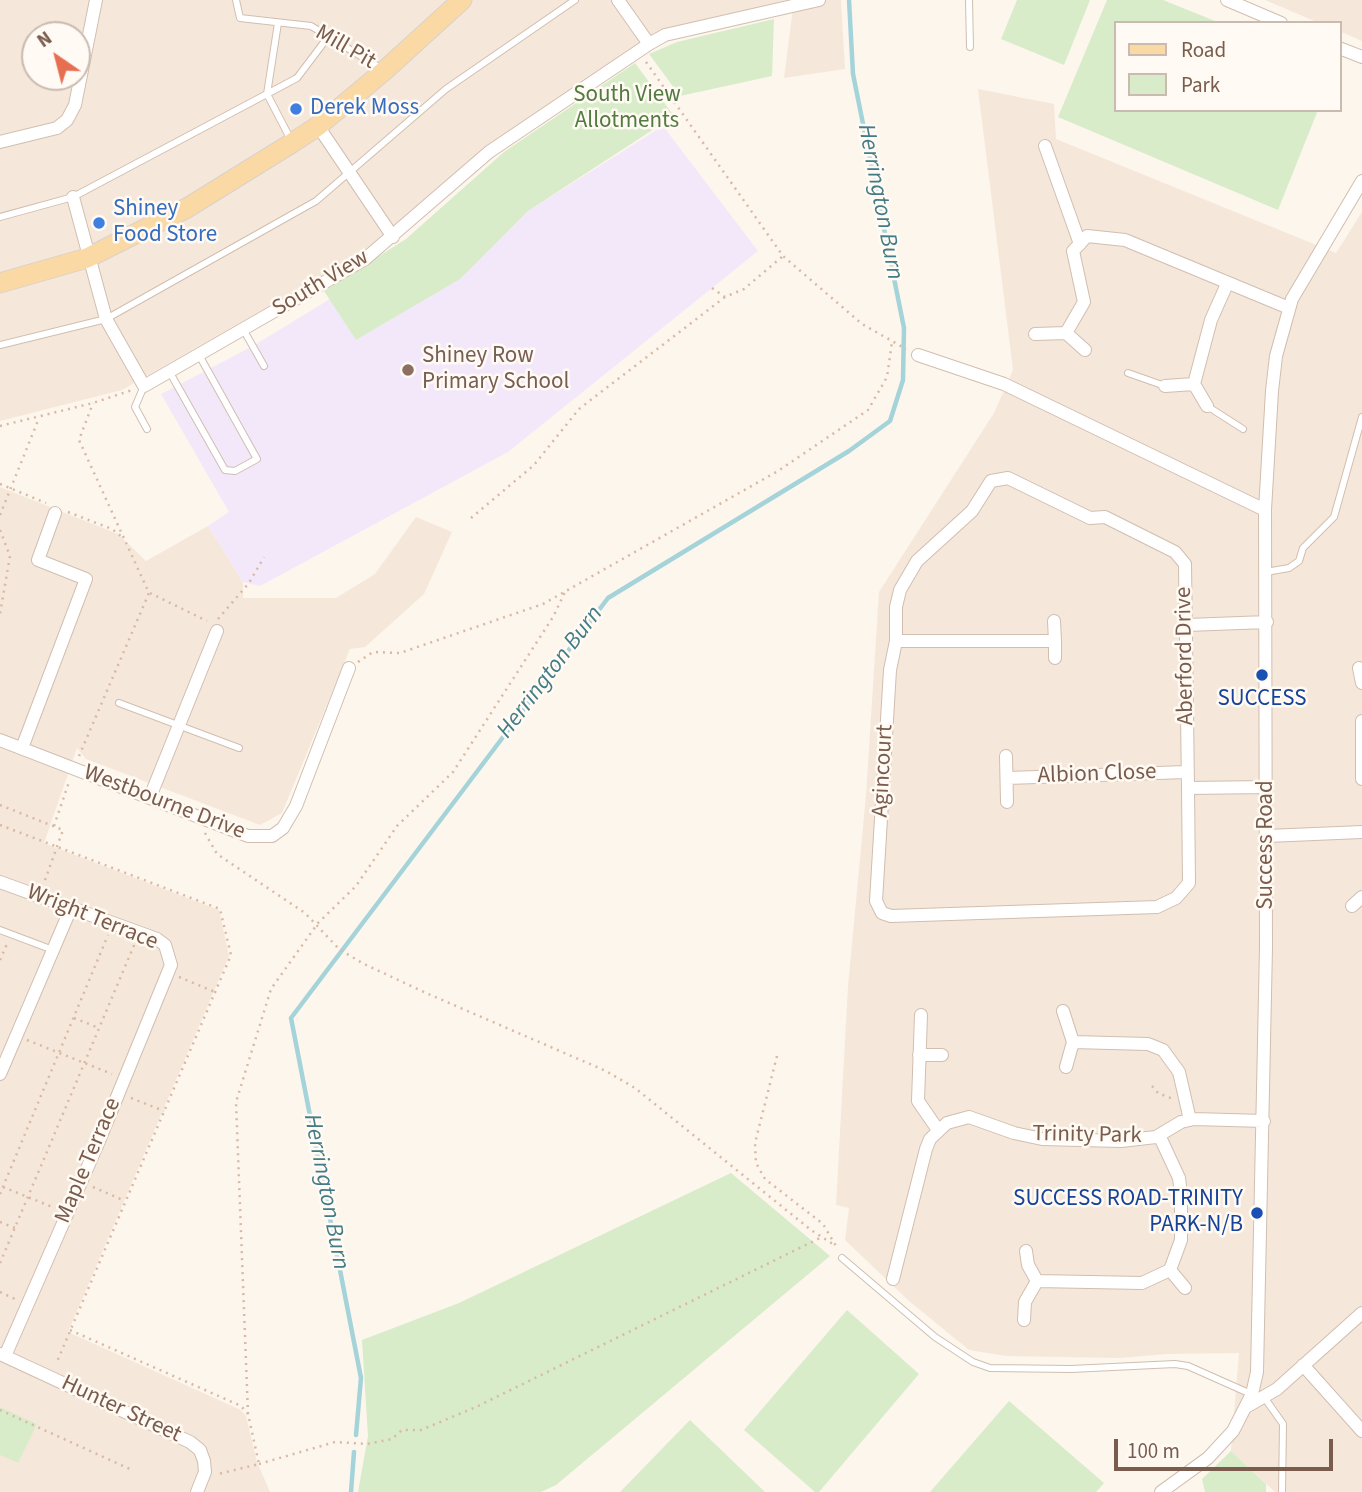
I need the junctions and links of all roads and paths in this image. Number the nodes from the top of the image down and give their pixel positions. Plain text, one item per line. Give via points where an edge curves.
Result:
1 (96, 0) edge
2 (236, 0) edge
3 (461, 0) edge
4 (575, 0) edge
5 (618, 0) edge
6 (819, 0) edge
7 (969, 0) edge
8 (1227, 0) edge
9 (787, 4) edge
10 (1276, 21) edge
11 (278, 23) junction
12 (328, 37) junction
13 (644, 47) junction
14 (970, 47) dead end
15 (1341, 49) edge
16 (1362, 57) edge
17 (384, 71) junction
18 (267, 94) junction
19 (318, 126) junction
20 (0, 141) edge
21 (292, 143) junction
22 (1045, 146) dead end
23 (351, 173) junction
24 (1362, 181) edge
25 (73, 197) junction
26 (0, 217) edge
27 (393, 237) junction
28 (1080, 244) junction
29 (783, 256) junction
30 (87, 258) junction
31 (0, 283) edge
32 (1227, 284) junction
33 (712, 288) dead end
34 (724, 297) junction
35 (1289, 308) junction
36 (106, 318) junction
37 (243, 329) junction
38 (1066, 333) junction
39 (1035, 334) dead end
40 (891, 342) junction
41 (0, 345) edge
42 (900, 346) dead end
43 (1086, 350) dead end
44 (199, 355) junction
45 (918, 355) dead end
46 (264, 366) dead end
47 (169, 371) junction
48 (1128, 373) dead end
49 (1194, 384) junction
50 (144, 386) junction
51 (1165, 386) joint
52 (93, 403) junction
53 (1207, 406) joint
54 (40, 416) junction
55 (1362, 417) edge
56 (0, 426) edge
57 (147, 429) dead end
58 (1243, 429) dead end
59 (999, 478) joint
60 (1265, 510) junction
61 (55, 513) dead end
62 (0, 516) edge
63 (471, 518) dead end
64 (0, 530) edge
65 (264, 557) dead end
66 (1266, 572) junction
67 (565, 592) junction
68 (149, 593) junction
69 (0, 614) edge
70 (1054, 621) dead end
71 (1266, 622) junction
72 (1187, 625) junction
73 (217, 631) dead end
74 (896, 641) junction
75 (1055, 641) junction
76 (1055, 658) dead end
77 (349, 667) joint
78 (1359, 668) dead end
79 (1362, 683) edge
80 (119, 703) dead end
81 (1362, 721) edge
82 (178, 726) junction
83 (0, 740) edge
84 (22, 748) junction
85 (239, 748) dead end
86 (1006, 756) dead end
87 (74, 768) junction
88 (1187, 772) junction
89 (1007, 778) junction
90 (1362, 779) edge
91 (1267, 787) junction
92 (1188, 788) junction
93 (150, 797) junction
94 (1007, 802) dead end
95 (0, 806) edge
96 (197, 816) junction
97 (54, 826) junction
98 (1362, 832) edge
99 (1267, 836) junction
100 (0, 881) edge
101 (39, 896) junction
102 (1362, 897) edge
103 (876, 901) joint
104 (1352, 906) dead end
105 (71, 908) junction
106 (113, 923) junction
107 (318, 923) junction
108 (0, 930) edge
109 (139, 933) junction
110 (10, 934) junction
111 (53, 950) junction
112 (0, 960) edge
113 (169, 969) junction
114 (215, 992) dead end
115 (1063, 1011) dead end
116 (921, 1015) dead end
117 (74, 1018) junction
118 (99, 1028) junction
119 (16, 1036) junction
120 (1073, 1042) junction
121 (59, 1053) junction
122 (919, 1055) junction
123 (942, 1055) dead end
124 (777, 1056) dead end
125 (84, 1063) junction
126 (1066, 1067) dead end
127 (0, 1074) edge
128 (124, 1079) junction
129 (1152, 1086) dead end
130 (118, 1093) junction
131 (1186, 1098) junction
132 (164, 1111) dead end
133 (1190, 1119) junction
134 (1264, 1121) junction
135 (938, 1130) junction
136 (1158, 1135) junction
137 (81, 1182) junction
138 (3, 1187) junction
139 (0, 1194) edge
140 (28, 1197) junction
141 (125, 1201) dead end
142 (67, 1213) junction
143 (0, 1222) edge
144 (15, 1228) junction
145 (822, 1237) junction
146 (1026, 1251) dead end
147 (842, 1258) dead end
148 (0, 1263) edge
149 (1170, 1270) junction
150 (893, 1279) dead end
151 (1037, 1281) junction
152 (1185, 1288) dead end
153 (0, 1293) edge
154 (27, 1304) junction
155 (1362, 1312) edge
156 (1024, 1320) dead end
157 (70, 1330) dead end
158 (2, 1355) edge
159 (1303, 1366) junction
160 (1258, 1396) junction
161 (0, 1410) edge
162 (248, 1414) junction
163 (1362, 1432) edge
164 (259, 1464) junction
165 (132, 1470) dead end
166 (203, 1477) junction
167 (197, 1492) edge
168 (1161, 1492) edge
169 (1282, 1492) edge

1 - 20 street via 75,106 67,120 57,128
2 - 11 lane, Mill Pit via 240,19
3 - 17 main road
4 - 23 lane via 446,89
5 - 13 street
6 - 9 street, South View
7 - 14 lane
8 - 10 street
9 - 13 street, South View via 666,35
11 - 12 lane, Mill Pit via 311,26
11 - 18 lane
12 - 17 lane, Mill Pit
12 - 18 lane via 297,78
13 - 27 street, South View via 489,152
13 - 29 path
15 - 16 street
17 - 19 main road
18 - 21 lane
18 - 25 lane
19 - 21 main road
19 - 23 street
21 - 30 main road via 187,208
22 - 28 street
23 - 27 street
23 - 36 lane via 316,201
24 - 35 street, Success Road
25 - 26 lane
25 - 30 street
27 - 37 street, South View via 365,259
28 - 32 street via 1087,236 1125,240
28 - 38 street via 1073,251 1084,302
29 - 34 path via 744,289
29 - 40 path via 862,324
30 - 31 main road
30 - 36 street
32 - 35 street
32 - 49 street via 1211,320
33 - 34 path
34 - 63 path via 579,409 534,465
35 - 60 street, Success Road via 1276,356
36 - 41 lane
36 - 50 street
37 - 44 street, South View
37 - 46 lane
38 - 39 street
38 - 43 street
40 - 42 path
40 - 67 path via 887,377 868,410 778,471
44 - 47 street, South View
44 - 47 lane via 257,459 235,471 225,470
45 - 60 street via 1004,384
47 - 50 street, South View
48 - 51 lane
49 - 51 street
49 - 53 street
50 - 52 path
50 - 57 lane via 135,407
52 - 54 path
52 - 68 path via 79,440
53 - 58 lane
54 - 56 path
54 - 62 path
55 - 66 lane via 1334,517 1303,548 1299,561
59 - 72 street, Aberford Drive via 1008,478 1090,518 1105,517 1175,552 1185,564
59 - 74 street, Agincourt via 991,481 972,511 917,561 900,590
60 - 66 street, Success Road
61 - 84 street via 38,560 86,579
64 - 69 path via 10,556
65 - 68 path via 249,583 213,624
66 - 71 street, Success Road
67 - 77 path via 543,604 400,653 373,652
67 - 107 path via 453,772 397,826 356,886
68 - 87 path
70 - 75 street
71 - 72 street
71 - 91 street, Success Road
72 - 88 street, Aberford Drive
73 - 82 street
74 - 75 street
74 - 103 street, Agincourt via 890,670
75 - 76 street
77 - 96 street, Westbourne Drive via 296,806 283,828 261,838
78 - 79 street
80 - 82 lane
81 - 90 street
82 - 85 lane
82 - 93 street
83 - 84 street, Westbourne Drive
84 - 87 street, Westbourne Drive
86 - 89 street, Albion Close
87 - 93 street, Westbourne Drive
87 - 97 path
88 - 89 street, Albion Close
88 - 92 street, Aberford Drive
89 - 94 street, Albion Close
91 - 92 street
91 - 99 street, Success Road
92 - 103 street, Aberford Drive via 1189,883 1176,898 1157,906 891,916 882,912
93 - 96 street, Westbourne Drive
95 - 97 path
96 - 107 path via 217,854
97 - 101 path via 63,830
98 - 99 street
99 - 134 street, Success Road
100 - 101 street, Wright Terrace
101 - 105 street, Wright Terrace
102 - 104 street
105 - 106 street, Wright Terrace
105 - 111 street
106 - 109 street, Wright Terrace
106 - 117 path
107 - 145 path via 339,949 362,963 635,1088
107 - 162 path via 271,989 236,1102
108 - 110 lane
109 - 113 street, Wright Terrace via 165,945
109 - 118 path
110 - 111 lane
110 - 112 path
111 - 119 street
113 - 114 path
113 - 128 street, Maple Terrace
115 - 120 street
116 - 122 street
117 - 118 path
117 - 121 path
118 - 125 path
119 - 121 path
119 - 127 street
120 - 126 street
120 - 131 street via 1148,1044 1163,1050 1180,1072
121 - 125 path
121 - 138 path
122 - 123 street
122 - 135 street via 918,1101
124 - 145 path via 755,1143 755,1163 765,1179 823,1224 836,1246
125 - 128 path
125 - 140 path
128 - 130 street, Maple Terrace
129 - 131 path via 1172,1099
130 - 132 path
130 - 137 street, Maple Terrace
131 - 133 street
133 - 134 street, Trinity Park
133 - 136 street, Trinity Park
134 - 160 street, Success Road
135 - 136 street, Trinity Park via 969,1117 1042,1139 1142,1140
135 - 150 street via 926,1149
136 - 149 street, Trinity Park via 1179,1178 1181,1194 1181,1240
137 - 141 path
137 - 142 street, Maple Terrace
138 - 139 path
138 - 140 path
140 - 142 path
140 - 144 path
142 - 154 street, Maple Terrace
143 - 144 path
144 - 148 path
145 - 164 path via 421,1430 402,1430 393,1439 367,1444 335,1442
146 - 151 street
147 - 160 lane via 935,1337 990,1368 1175,1364
149 - 151 street via 1142,1283
149 - 152 street
151 - 156 street via 1025,1302
153 - 154 path
154 - 158 street, Maple Terrace
155 - 159 street
157 - 162 path via 241,1406
158 - 166 street, Hunter Street via 190,1442 200,1450
159 - 160 street
159 - 163 street
160 - 168 street via 1221,1446
160 - 169 lane via 1283,1424
161 - 165 path
162 - 164 path
164 - 166 path
166 - 167 street

